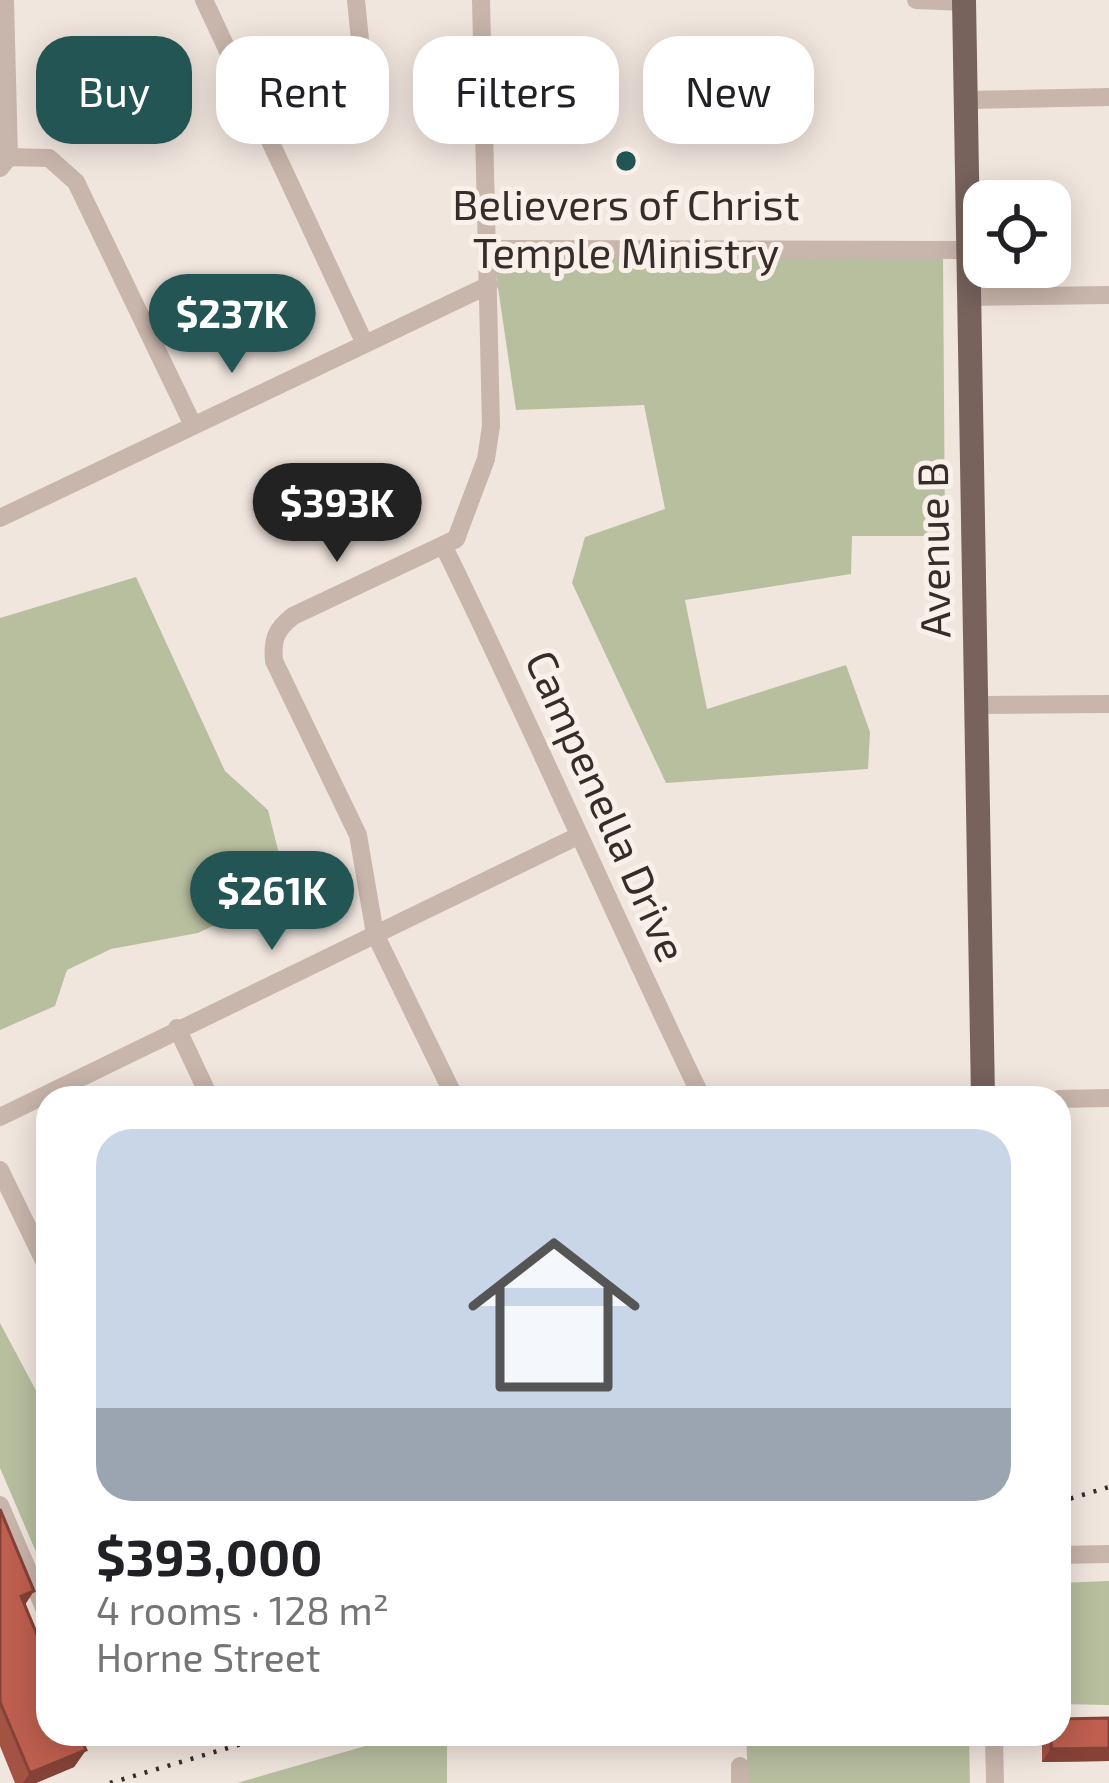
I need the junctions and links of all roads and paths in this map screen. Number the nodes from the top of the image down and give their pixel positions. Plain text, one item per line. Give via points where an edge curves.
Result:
1 (5, 0) edge
2 (203, 0) edge
3 (356, 0) edge
4 (482, 0) edge
5 (916, 0) edge
6 (937, 1) edge
7 (964, 1) edge
8 (360, 36) edge
9 (1109, 97) edge
10 (966, 100) junction
11 (4, 162) edge
12 (967, 180) edge
13 (488, 249) junction
14 (963, 250) edge
15 (488, 285) junction
16 (969, 288) edge
17 (1109, 295) edge
18 (969, 297) junction
19 (365, 344) junction
20 (193, 425) junction
21 (0, 518) edge
22 (443, 545) junction
23 (1109, 704) edge
24 (976, 706) junction
25 (576, 837) junction
26 (375, 934) junction
27 (177, 1028) junction
28 (62, 1086) edge
29 (204, 1086) edge
30 (449, 1086) edge
31 (696, 1086) edge
32 (983, 1086) edge
33 (1109, 1098) edge
34 (36, 1099) edge
35 (1071, 1099) edge
36 (0, 1117) edge
37 (0, 1169) edge
38 (36, 1244) edge
39 (0, 1505) edge
40 (1109, 1554) edge
41 (1071, 1555) edge
42 (36, 1589) edge
43 (994, 1746) edge
44 (995, 1783) edge

1 - 11 street
2 - 19 street
3 - 8 street
4 - 13 street
5 - 6 street
6 - 7 street
7 - 10 main road, Avenue B
9 - 10 street
10 - 12 main road, Avenue B
11 - 20 street via 49,158 76,182
13 - 14 street
13 - 15 street
15 - 19 street
15 - 22 street via 486,459 465,524
16 - 18 main road, Avenue B
17 - 18 street
18 - 24 main road, Avenue B
19 - 20 street
20 - 21 street
22 - 25 street, Campenella Drive via 536,732
22 - 26 street via 293,616 275,636 274,661 358,835
23 - 24 street
24 - 32 main road, Avenue B
25 - 26 street
25 - 31 street, Campenella Drive
26 - 27 street
26 - 30 street
27 - 28 street
27 - 29 street
33 - 35 street
34 - 36 street
37 - 38 street
39 - 42 street
40 - 41 street
43 - 44 street

